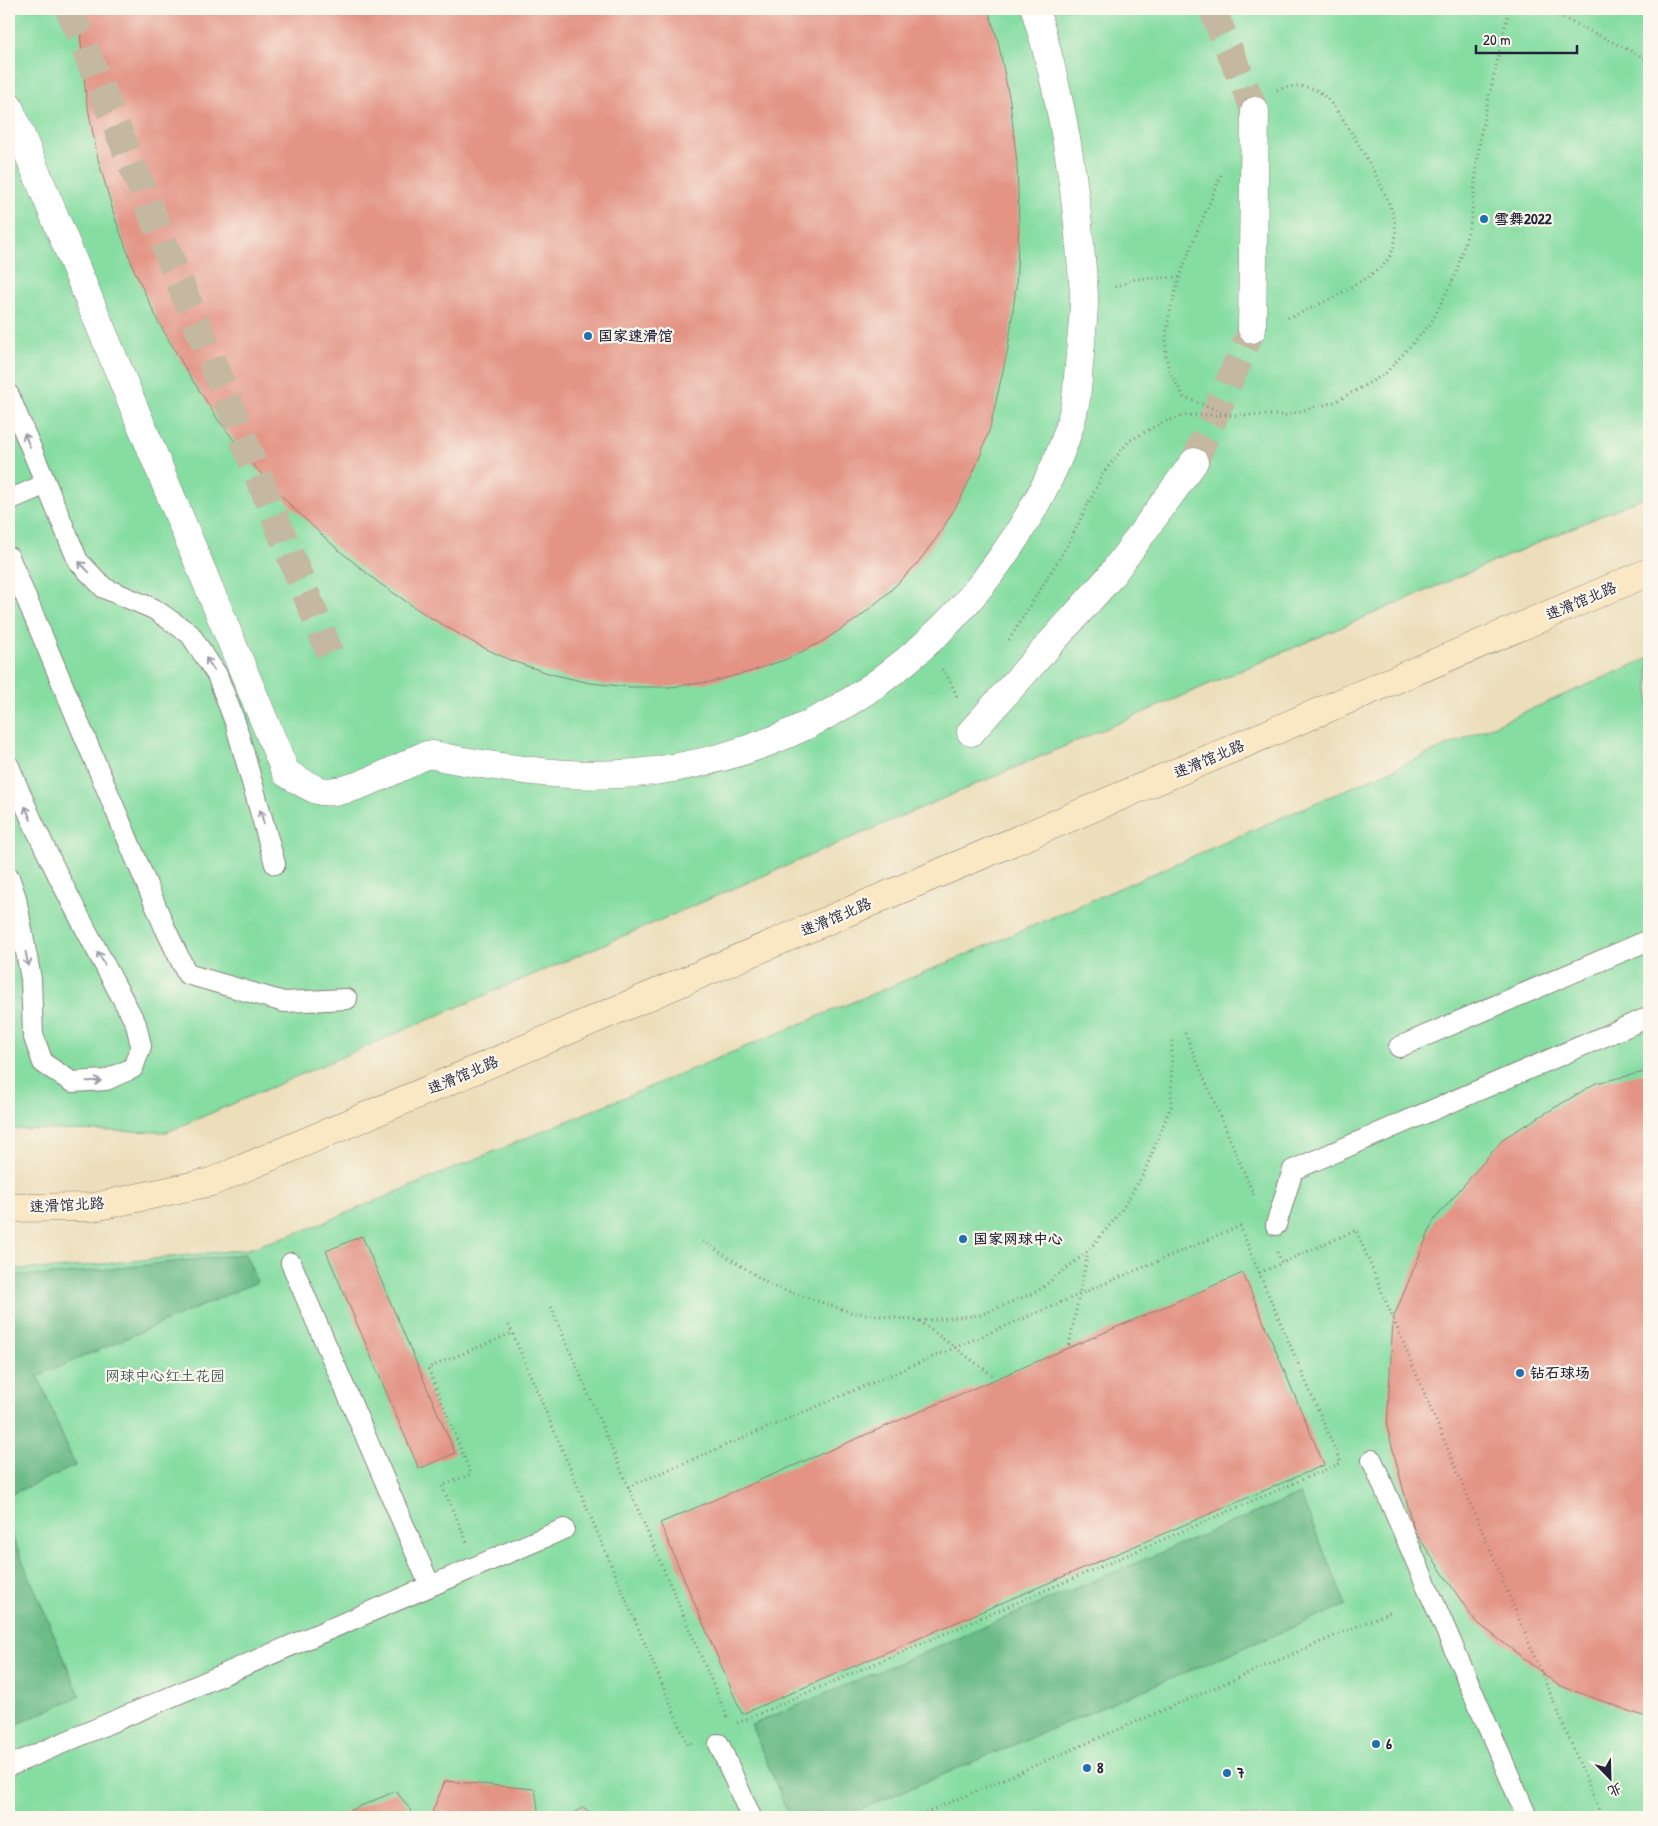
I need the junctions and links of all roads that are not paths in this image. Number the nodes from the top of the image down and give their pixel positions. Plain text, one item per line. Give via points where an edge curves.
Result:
1 (1035, 9) edge
2 (9, 107) edge
3 (1255, 111) tunnel mouth
4 (1252, 329) tunnel mouth
5 (9, 395) edge
6 (1194, 462) tunnel mouth
7 (46, 484) junction
8 (9, 500) edge
9 (9, 557) edge
10 (1649, 572) edge
11 (970, 732) road end
12 (9, 766) edge
13 (275, 864) dead end
14 (9, 877) edge
15 (1649, 940) edge
16 (347, 999) dead end
17 (1649, 1017) edge
18 (1399, 1048) dead end
19 (9, 1208) edge
20 (1275, 1234) road end
21 (291, 1263) dead end
22 (1372, 1460) dead end
23 (564, 1529) dead end
24 (430, 1586) junction
25 (719, 1744) dead end
26 (9, 1766) edge
27 (751, 1817) edge
28 (1527, 1817) edge

1 - 2 street via 1065,121 1076,191 1084,300 1075,404 1061,450 1041,494 1018,536 959,613 925,647 887,677 847,704 760,745 674,768 629,774 540,773 428,755 354,788 320,791 286,774
3 - 4 street
7 -> 5 lane
6 - 11 street via 1110,577
7 - 8 lane
13 -> 7 lane via 235,722 218,675 190,634 154,609 104,588 78,561
9 - 16 lane via 187,974 284,1002
10 - 19 street, 速滑馆北路 via 211,1182 94,1207
14 -> 12 lane via 31,978 33,1036 43,1063 72,1082 106,1080 133,1068 141,1046 136,1024 59,878 28,815
15 - 18 lane
17 - 20 lane via 1293,1170
21 - 24 lane
22 - 28 lane
23 - 24 lane
24 - 26 lane
25 - 27 lane

